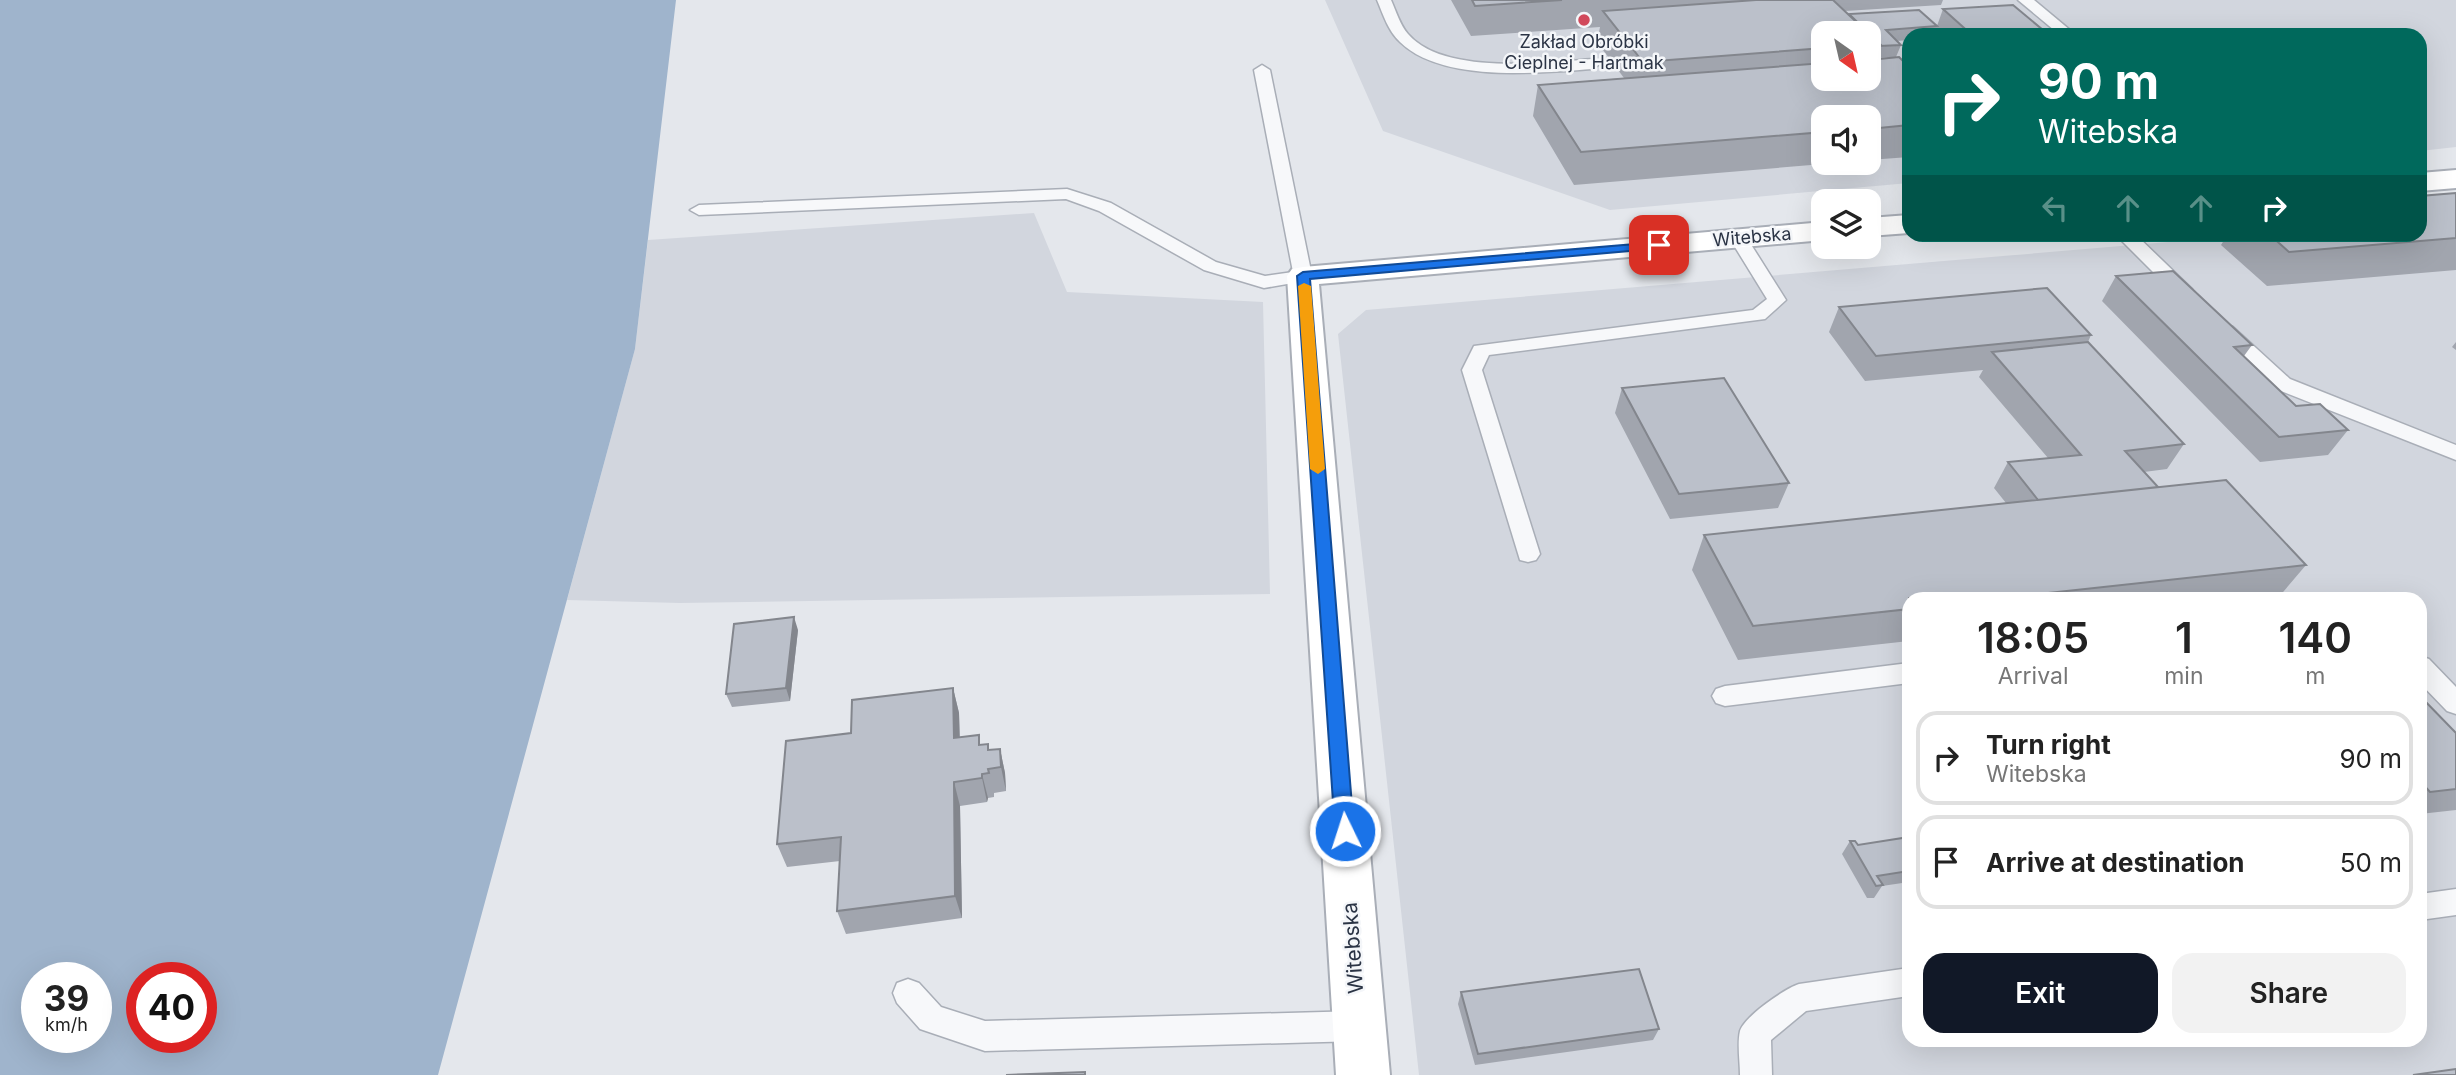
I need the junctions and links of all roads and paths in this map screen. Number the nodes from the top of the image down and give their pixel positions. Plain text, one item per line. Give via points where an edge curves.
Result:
1 (1384, 0) edge
2 (2025, 0) edge
3 (2060, 28) edge
4 (1592, 64) dead end
5 (1262, 70) dead end
6 (2456, 179) edge
7 (2427, 181) edge
8 (699, 210) dead end
9 (1902, 225) edge
10 (1881, 227) edge
11 (1811, 232) edge
12 (1738, 239) junction
13 (2132, 242) edge
14 (1303, 276) junction
15 (2456, 453) edge
16 (1528, 554) dead end
17 (2427, 673) edge
18 (1902, 674) edge
19 (1725, 696) dead end
20 (2456, 704) edge
21 (2456, 902) edge
22 (2427, 906) edge
23 (1902, 983) edge
24 (908, 993) dead end
25 (1359, 1026) junction
26 (1363, 1075) edge
27 (1756, 1075) edge

1 - 4 lane via 1406,41 1460,66
2 - 3 lane
5 - 14 lane, Witebska
6 - 7 street
8 - 14 lane via 1067,194 1105,207 1210,266 1264,282
9 - 10 street
11 - 12 street, Witebska
12 - 14 street, Witebska
12 - 16 lane via 1777,300 1758,315 1480,349 1472,370
13 - 15 lane via 2283,384
14 - 25 street, Witebska
17 - 20 lane
18 - 19 lane
21 - 22 lane
23 - 27 lane via 1799,998 1755,1033
24 - 25 lane via 931,1019 985,1036
25 - 26 street, Witebska

